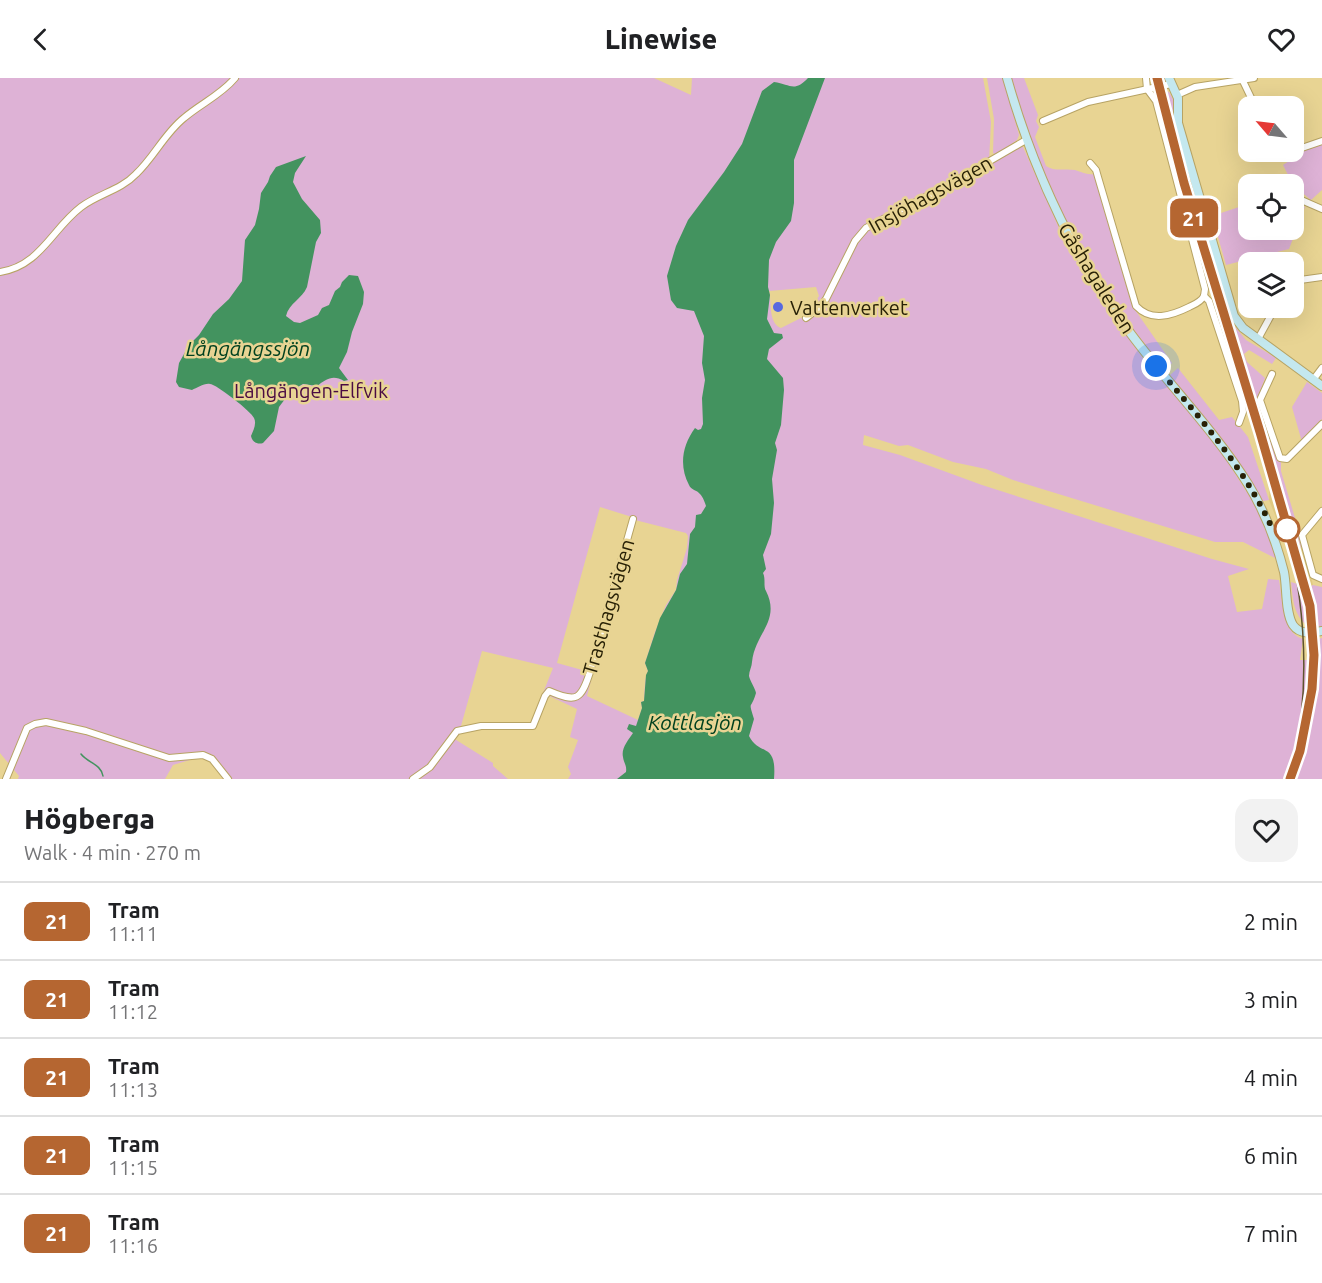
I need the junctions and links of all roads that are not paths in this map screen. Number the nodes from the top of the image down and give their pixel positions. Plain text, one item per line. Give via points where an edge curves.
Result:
1 (235, 78) edge
2 (1007, 78) edge
3 (1146, 78) edge
4 (1254, 78) edge
5 (1242, 79) edge
6 (1170, 81) edge
7 (1148, 88) junction
8 (1177, 95) junction
9 (1250, 96) edge
10 (1043, 121) dead end
11 (1026, 140) junction
12 (1322, 141) edge
13 (1304, 147) edge
14 (1090, 163) dead end
15 (1304, 201) edge
16 (1322, 209) edge
17 (0, 272) edge
18 (1322, 277) edge
19 (1304, 279) edge
20 (1204, 296) junction
21 (806, 318) dead end
22 (1270, 318) edge
23 (1258, 339) junction
24 (1322, 368) edge
25 (1272, 374) dead end
26 (1313, 380) junction
27 (1322, 386) edge
28 (1239, 423) dead end
29 (1322, 424) edge
30 (1322, 511) edge
31 (633, 519) dead end
32 (1322, 579) edge
33 (1322, 631) edge
34 (6, 779) edge
35 (228, 779) edge
36 (413, 779) edge

1 - 17 street via 183,118 129,181 80,208 23,265
2 - 11 main road, Gåshagaleden
3 - 7 street
4 - 5 street
5 - 8 street via 1195,87
5 - 9 street
6 - 7 street
6 - 8 main road
7 - 10 street via 1088,102
7 - 20 street via 1156,101
8 - 23 main road via 1178,123 1231,309 1238,322
11 - 21 street, Insjöhagsvägen via 866,228 855,241 826,299
11 - 33 main road, Gåshagaleden via 1068,236 1110,305 1210,431 1261,505 1278,548 1292,624 1303,632
12 - 13 street
14 - 20 street via 1096,170 1136,306 1142,313 1164,317 1188,308
15 - 16 street
18 - 19 street
20 - 28 street via 1211,306 1242,401
22 - 23 street
23 - 26 main road
24 - 26 street
25 - 29 street via 1260,400 1280,458 1287,459
26 - 27 main road
30 - 32 street via 1302,535 1313,575
31 - 36 street, Trasthagsvägen via 590,672 579,696 570,699 549,692 533,726 457,730 430,767
34 - 35 street via 27,728 40,722 82,730 169,758 203,755 212,759

